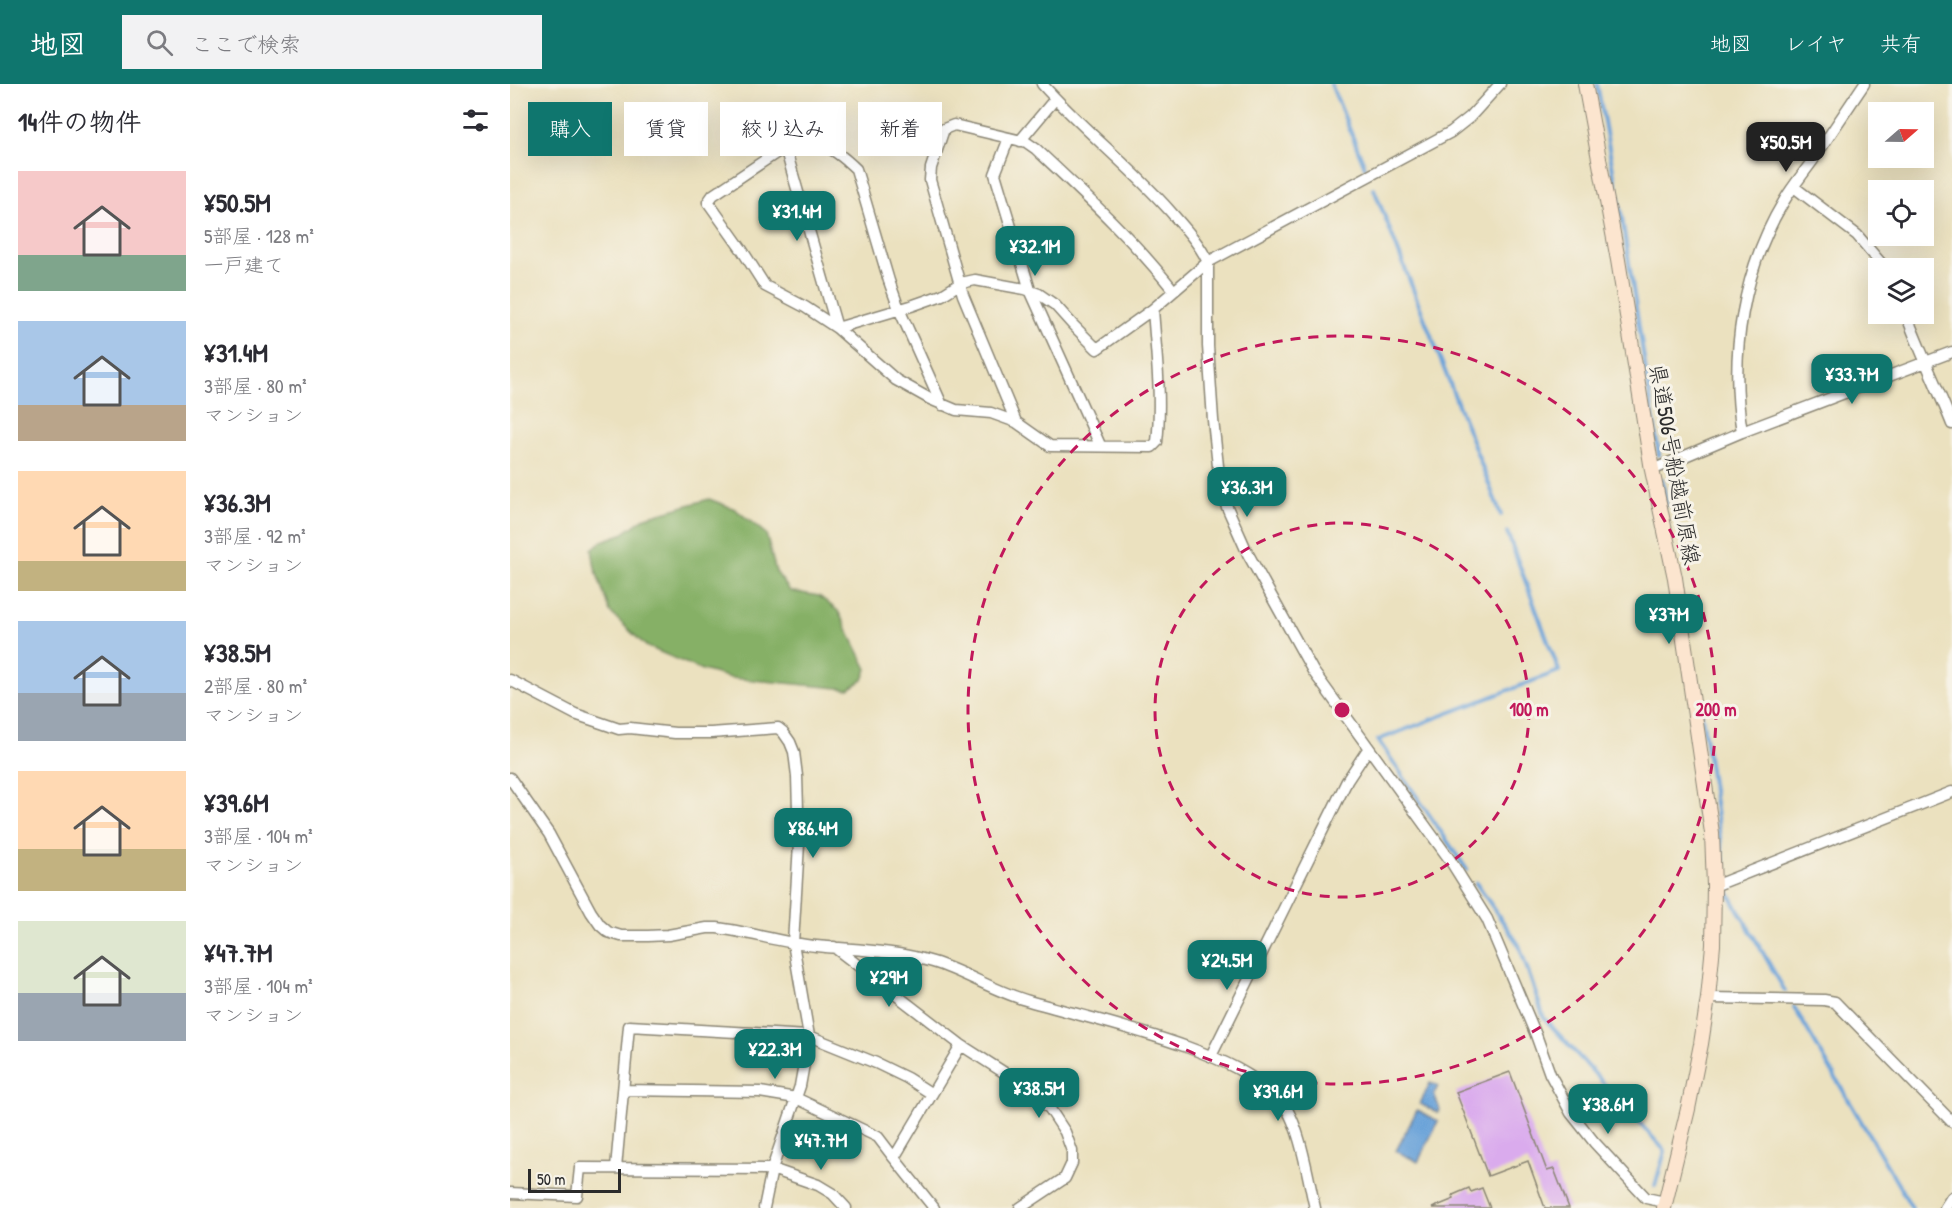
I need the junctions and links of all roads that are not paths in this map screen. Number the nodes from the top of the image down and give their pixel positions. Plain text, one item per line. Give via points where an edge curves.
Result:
1 (1042, 84) edge
2 (1500, 84) edge
3 (1585, 84) edge
4 (1864, 84) edge
5 (1055, 99) junction
6 (1015, 140) junction
7 (772, 156) edge
8 (788, 156) edge
9 (841, 156) edge
10 (1794, 187) junction
11 (1877, 258) edge
12 (1208, 262) junction
13 (961, 283) junction
14 (1030, 290) junction
15 (1174, 291) junction
16 (899, 309) junction
17 (1153, 309) junction
18 (1910, 324) edge
19 (837, 328) junction
20 (1952, 352) edge
21 (1926, 362) junction
22 (942, 405) junction
23 (1016, 423) junction
24 (1952, 424) edge
25 (1742, 432) junction
26 (1100, 445) junction
27 (1652, 470) junction
28 (510, 680) edge
29 (1368, 749) junction
30 (510, 778) edge
31 (1952, 792) edge
32 (1714, 886) junction
33 (793, 943) junction
34 (834, 947) junction
35 (1708, 998) junction
36 (809, 1036) junction
37 (961, 1045) junction
38 (1211, 1056) junction
39 (623, 1090) junction
40 (932, 1094) junction
41 (796, 1098) junction
42 (1952, 1122) edge
43 (894, 1158) junction
44 (616, 1168) junction
45 (772, 1169) junction
46 (510, 1193) edge
47 (1952, 1197) edge
48 (1664, 1205) edge
49 (764, 1208) edge
50 (846, 1208) edge
51 (934, 1208) edge
52 (1020, 1208) edge
53 (1315, 1208) edge
54 (1945, 1208) edge

1 - 5 street
2 - 12 street via 1451,132
3 - 27 main road, 県道506号船越前原線
4 - 10 street
5 - 6 street
5 - 12 street via 1148,187 1193,237
6 - 13 street via 954,125 944,129 930,180
6 - 14 street via 995,174
6 - 15 street via 1036,149 1103,212
7 - 19 street via 708,202 765,286
8 - 19 street
9 - 16 street via 856,169
10 - 11 street via 1857,235
10 - 25 street via 1767,232 1738,333
12 - 15 street
12 - 29 street via 1210,390 1224,498 1248,554 1313,671
13 - 14 street via 975,280
13 - 16 street via 942,295
13 - 23 street
14 - 17 street via 1055,305 1097,349
14 - 26 street
15 - 17 street
16 - 19 street
16 - 22 street
17 - 26 street via 1157,442 1152,447
18 - 21 street
19 - 22 street via 896,380
20 - 21 street
21 - 24 street
21 - 25 street
22 - 23 street via 991,413
23 - 26 street via 1050,446
25 - 27 street
27 - 32 main road, 県道506号船越前原線 via 1675,578 1712,833
28 - 33 street via 575,714 619,729 783,732 794,752 799,793 800,844
29 - 38 street via 1347,781
29 - 48 street via 1450,860 1487,919 1550,1074 1572,1113 1646,1198
30 - 33 street via 549,834 591,912 608,932 648,936 717,928
31 - 32 street
32 - 35 main road, 県道506号船越前原線
33 - 34 street
33 - 36 street
34 - 37 street
34 - 38 street via 931,961 1023,1000 1126,1026
35 - 42 street via 1835,1002
35 - 48 main road, 県道506号船越前原線 via 1689,1109
36 - 39 street via 629,1026
36 - 40 street via 876,1063
36 - 41 street
37 - 40 street
37 - 52 street via 1030,1089 1050,1109 1072,1151 1072,1163 1065,1178
38 - 53 street via 1253,1078 1288,1109
39 - 41 street via 760,1092
39 - 44 street
40 - 43 street
41 - 43 street via 878,1137
41 - 45 street
43 - 51 street
44 - 45 street
44 - 46 street via 579,1168 577,1197
45 - 49 street
45 - 50 street via 818,1185
47 - 54 street

